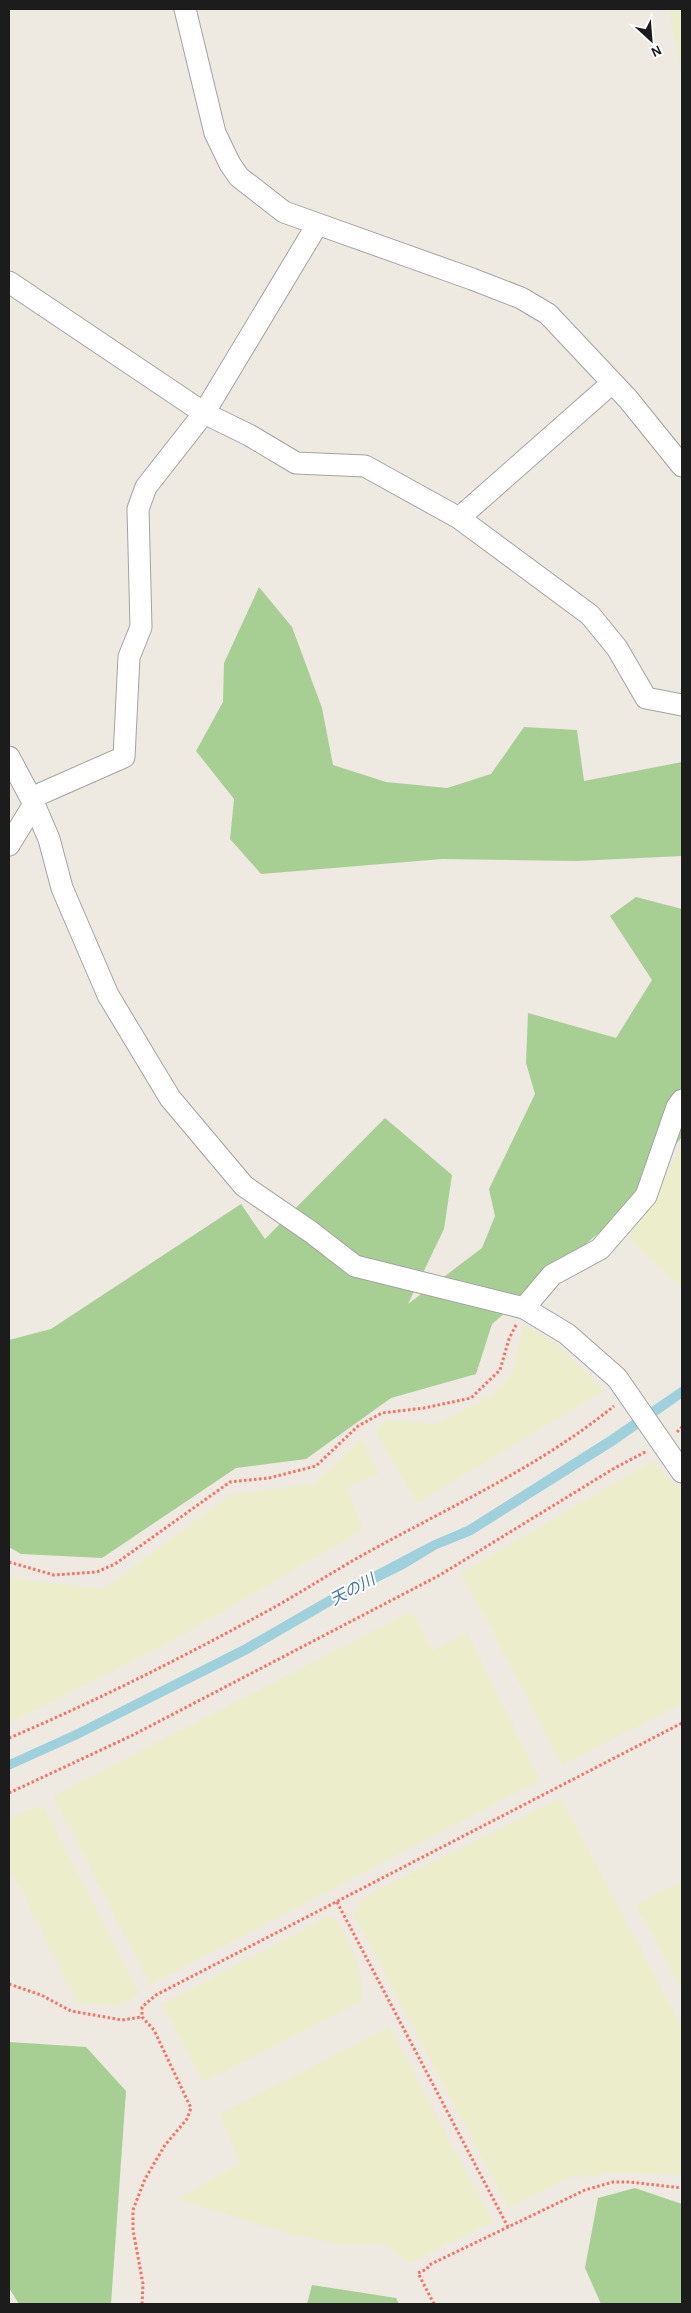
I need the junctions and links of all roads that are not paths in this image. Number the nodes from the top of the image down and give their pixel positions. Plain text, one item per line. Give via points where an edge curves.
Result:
1 (185, 9) edge
2 (317, 225) junction
3 (9, 282) edge
4 (612, 383) junction
5 (204, 412) junction
6 (682, 466) edge
7 (459, 518) junction
8 (682, 705) edge
9 (9, 757) edge
10 (33, 801) junction
11 (9, 845) edge
12 (682, 1100) edge
13 (524, 1308) junction
14 (682, 1472) edge

1 - 2 street via 215,133 230,164 239,177 284,212
2 - 4 street via 521,298 548,314
2 - 5 street
3 - 5 street
4 - 6 street
4 - 7 street
5 - 7 street via 296,463 365,466
5 - 10 street via 146,487 138,509 140,627 129,657 124,757
7 - 8 street via 590,615 617,648 646,698
9 - 10 street
10 - 11 street
10 - 13 street via 49,839 62,888 108,995 170,1098 244,1186 356,1266
12 - 13 street via 676,1107 646,1196 600,1249 552,1275
13 - 14 street via 568,1334 616,1378

